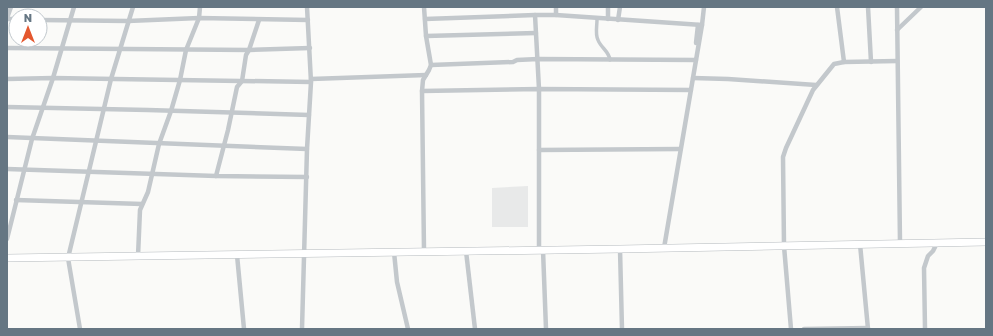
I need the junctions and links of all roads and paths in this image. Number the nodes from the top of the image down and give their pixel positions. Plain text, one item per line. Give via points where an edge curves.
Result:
1 (11, 7) edge
2 (74, 7) edge
3 (133, 7) edge
4 (200, 7) edge
5 (307, 7) edge
6 (424, 7) edge
7 (556, 7) edge
8 (608, 7) edge
9 (620, 7) edge
10 (704, 7) edge
11 (837, 7) edge
12 (868, 7) edge
13 (897, 7) edge
14 (921, 7) edge
15 (535, 15) junction
16 (556, 15) junction
17 (7, 18) edge
18 (199, 18) junction
19 (425, 19) junction
20 (608, 19) junction
21 (48, 20) edge
22 (70, 20) junction
23 (259, 20) junction
24 (308, 20) junction
25 (597, 20) dead end
26 (618, 20) junction
27 (128, 21) junction
28 (700, 25) junction
29 (898, 30) junction
30 (536, 33) junction
31 (426, 36) junction
32 (7, 48) edge
33 (310, 48) junction
34 (62, 50) junction
35 (121, 50) junction
36 (186, 50) junction
37 (249, 50) junction
38 (538, 59) junction
39 (610, 60) junction
40 (695, 60) junction
41 (897, 61) junction
42 (844, 62) junction
43 (872, 62) junction
44 (431, 64) junction
45 (426, 75) junction
46 (53, 78) junction
47 (693, 78) junction
48 (7, 79) edge
49 (111, 79) junction
50 (180, 80) junction
51 (242, 81) junction
52 (311, 81) junction
53 (816, 85) junction
54 (539, 89) junction
55 (691, 90) junction
56 (422, 91) junction
57 (7, 108) edge
58 (43, 109) junction
59 (104, 109) junction
60 (171, 111) junction
61 (233, 112) junction
62 (309, 115) junction
63 (7, 137) edge
64 (32, 139) junction
65 (96, 141) junction
66 (159, 144) junction
67 (224, 146) junction
68 (307, 149) junction
69 (680, 149) junction
70 (539, 150) junction
71 (7, 169) edge
72 (24, 170) junction
73 (89, 172) junction
74 (152, 173) junction
75 (216, 176) junction
76 (307, 177) junction
77 (16, 200) junction
78 (81, 203) junction
79 (142, 204) junction
80 (7, 239) edge
81 (986, 242) edge
82 (900, 243) junction
83 (937, 243) junction
84 (860, 244) junction
85 (784, 246) junction
86 (664, 248) junction
87 (620, 249) junction
88 (541, 250) junction
89 (424, 251) junction
90 (466, 251) junction
91 (394, 252) junction
92 (303, 254) junction
93 (237, 255) junction
94 (138, 256) junction
95 (7, 258) edge
96 (68, 258) junction
97 (868, 328) edge
98 (80, 329) edge
99 (244, 329) edge
100 (302, 329) edge
101 (408, 329) edge
102 (474, 329) edge
103 (546, 329) edge
104 (622, 329) edge
105 (791, 329) edge
106 (804, 329) edge
107 (925, 329) edge

1 - 17 street
2 - 22 street
3 - 27 street
4 - 18 street
5 - 24 street
6 - 19 street
7 - 16 street
8 - 20 street
9 - 26 street
10 - 28 street
11 - 42 street
12 - 43 street
13 - 29 street
14 - 29 street
15 - 16 street
15 - 19 street
15 - 30 street
16 - 20 street
18 - 23 street
18 - 27 street
18 - 36 street
19 - 31 street
20 - 26 street
21 - 22 street
22 - 27 street
22 - 34 street
23 - 24 street
23 - 37 street
24 - 33 street
25 - 39 street via 596,36 598,42 610,54
26 - 28 street
27 - 35 street
28 - 40 street
29 - 41 street
30 - 31 street
30 - 38 street
31 - 44 street
32 - 34 street
33 - 37 street
33 - 52 street
34 - 35 street
34 - 46 street
35 - 36 street
35 - 49 street
36 - 37 street
36 - 50 street
37 - 51 street
38 - 39 street
38 - 44 street
38 - 54 street
39 - 40 street
40 - 47 street
41 - 43 street
41 - 82 street
42 - 43 street
42 - 53 street via 834,64
44 - 45 street
45 - 52 street
45 - 56 street
46 - 48 street
46 - 49 street
46 - 58 street
47 - 53 street
47 - 55 street
49 - 50 street
49 - 59 street
50 - 51 street
50 - 60 street
51 - 52 street
51 - 61 street via 238,87
52 - 62 street
53 - 85 street via 783,157
54 - 55 street
54 - 56 street
54 - 70 street
55 - 69 street
56 - 89 street
57 - 58 street
58 - 59 street
58 - 64 street
59 - 60 street
59 - 65 street
60 - 61 street
60 - 66 street
61 - 62 street
61 - 67 street
62 - 68 street
63 - 64 street
64 - 65 street
64 - 72 street
65 - 66 street
65 - 73 street
66 - 67 street
66 - 74 street
67 - 68 street
67 - 75 street
68 - 76 street
69 - 70 street
69 - 86 street
70 - 88 street
71 - 72 street
72 - 73 street
72 - 77 street
73 - 74 street
73 - 78 street
74 - 75 street
74 - 79 street via 148,192
75 - 76 street
76 - 92 street
77 - 78 street
77 - 80 street
78 - 79 street
78 - 96 street
79 - 94 street
81 - 83 main road
82 - 83 main road
82 - 84 main road
83 - 107 street via 924,268
84 - 85 main road
84 - 97 street
85 - 86 main road
85 - 105 street
86 - 87 main road
87 - 88 main road
87 - 104 street
88 - 90 main road
88 - 103 street
89 - 90 main road
89 - 91 main road
90 - 102 street
91 - 92 main road
91 - 101 street via 397,282
92 - 93 main road
92 - 100 street
93 - 94 main road
93 - 99 street
94 - 96 main road
95 - 96 main road
96 - 98 street
97 - 106 street

